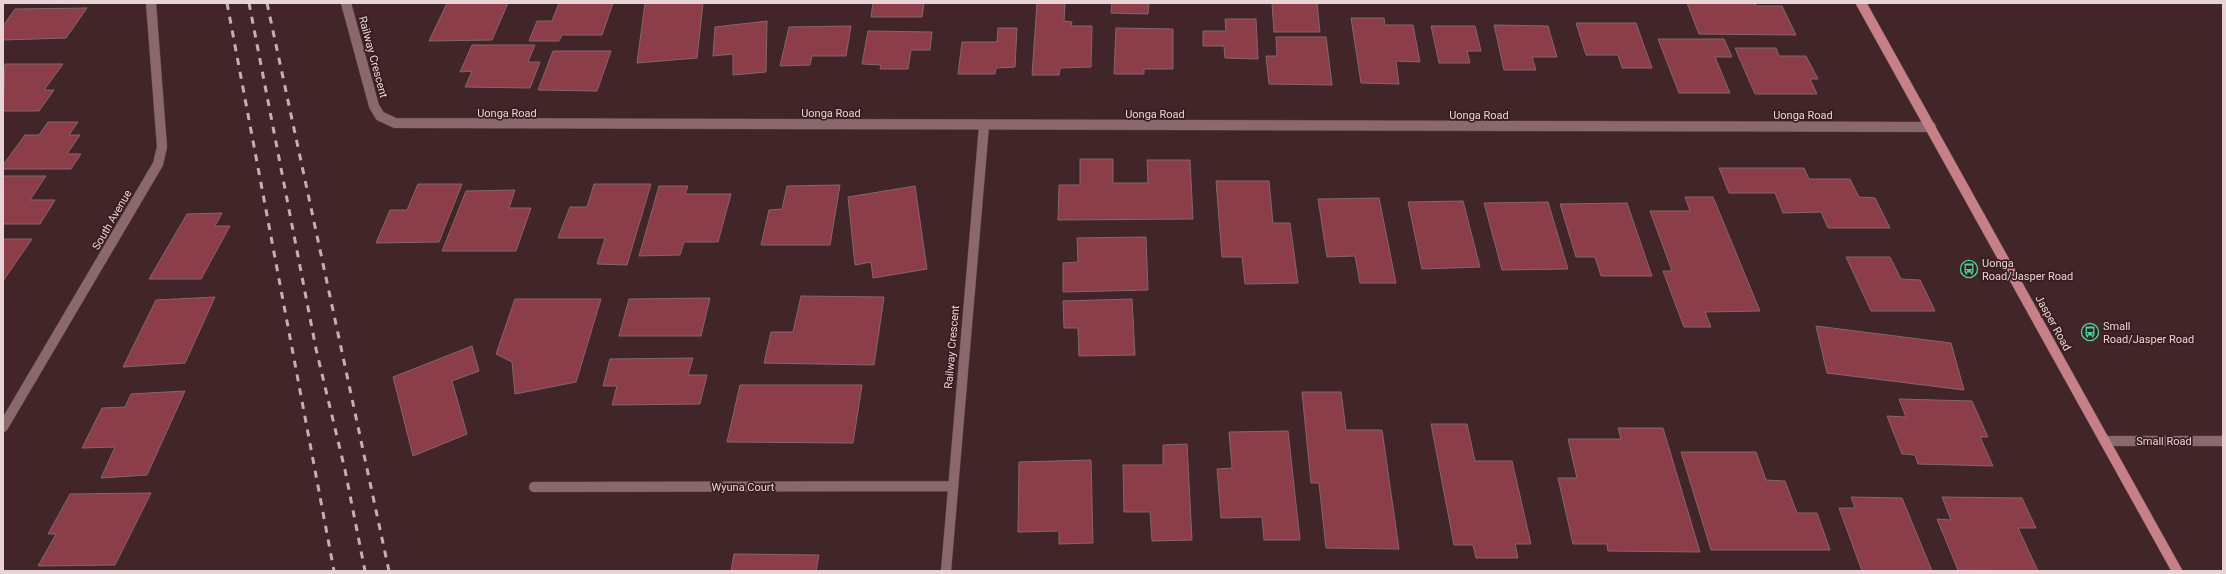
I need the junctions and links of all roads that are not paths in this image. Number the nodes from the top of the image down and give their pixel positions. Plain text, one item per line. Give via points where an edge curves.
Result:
1 (150, 3) edge
2 (346, 3) edge
3 (1862, 3) edge
4 (380, 116) joint
5 (984, 126) junction
6 (1931, 127) junction
7 (3, 427) edge
8 (2106, 441) junction
9 (2223, 441) edge
10 (952, 486) junction
11 (534, 487) dead end
12 (946, 571) edge
13 (2177, 571) edge

1 - 7 street, South Avenue via 162,147 158,164
2 - 4 street, Railway Crescent via 374,106
3 - 6 main road, Jasper Road
4 - 5 street, Uonga Road via 395,123 408,124
5 - 6 street, Uonga Road
5 - 10 street, Railway Crescent
6 - 8 main road, Jasper Road
8 - 9 street, Small Road
8 - 13 main road, Jasper Road
10 - 11 street, Wyuna Court
10 - 12 street, Railway Crescent

